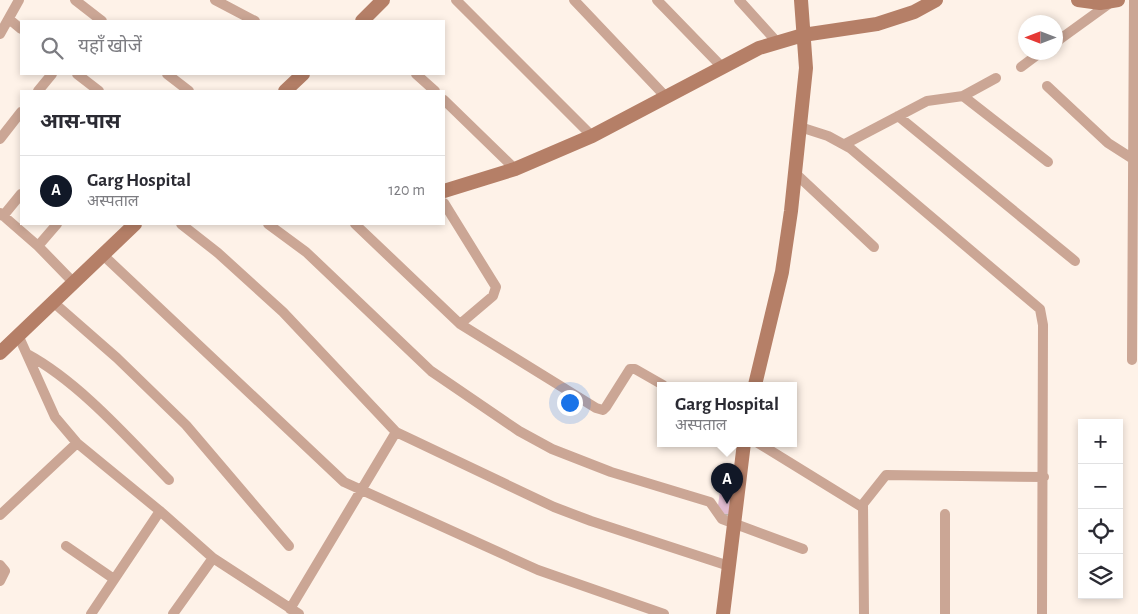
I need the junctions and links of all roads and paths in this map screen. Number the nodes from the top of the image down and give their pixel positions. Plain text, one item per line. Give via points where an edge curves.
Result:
1 (19, 0) edge
2 (75, 0) edge
3 (215, 0) edge
4 (383, 0) edge
5 (456, 0) edge
6 (574, 0) edge
7 (657, 0) edge
8 (739, 0) edge
9 (801, 0) edge
10 (936, 0) edge
11 (1078, 0) edge
12 (1116, 0) edge
13 (1134, 0) edge
14 (8, 19) junction
15 (101, 20) edge
16 (253, 20) edge
17 (363, 20) edge
18 (20, 28) edge
19 (0, 34) edge
20 (803, 35) junction
21 (1063, 37) edge
22 (777, 42) junction
23 (1030, 60) edge
24 (722, 67) junction
25 (1021, 67) dead end
26 (51, 75) edge
27 (78, 75) edge
28 (168, 75) edge
29 (302, 75) edge
30 (417, 75) edge
31 (996, 78) dead end
32 (1047, 86) dead end
33 (39, 90) edge
34 (98, 90) edge
35 (188, 90) edge
36 (287, 90) edge
37 (434, 90) edge
38 (963, 96) junction
39 (666, 97) junction
40 (445, 101) edge
41 (20, 113) edge
42 (898, 116) junction
43 (800, 127) junction
44 (592, 136) junction
45 (0, 139) edge
46 (845, 144) junction
47 (1133, 159) junction
48 (1048, 162) dead end
49 (515, 169) junction
50 (795, 173) junction
51 (445, 191) edge
52 (20, 195) edge
53 (445, 204) edge
54 (2, 214) edge
55 (56, 225) edge
56 (134, 225) edge
57 (182, 225) edge
58 (269, 225) edge
59 (356, 225) edge
60 (38, 246) junction
61 (874, 247) dead end
62 (102, 254) junction
63 (1075, 261) dead end
64 (73, 282) junction
65 (53, 302) junction
66 (460, 324) junction
67 (18, 337) junction
68 (0, 353) edge
69 (27, 354) junction
70 (1132, 360) dead end
71 (658, 382) edge
72 (756, 382) edge
73 (396, 432) junction
74 (77, 443) junction
75 (744, 447) edge
76 (764, 447) edge
77 (1044, 477) junction
78 (168, 480) dead end
79 (362, 489) junction
80 (862, 507) junction
81 (160, 511) junction
82 (945, 514) dead end
83 (0, 515) edge
84 (735, 524) junction
85 (66, 546) dead end
86 (290, 546) dead end
87 (803, 549) dead end
88 (213, 558) junction
89 (0, 565) edge
90 (729, 566) junction
91 (114, 579) junction
92 (0, 581) edge
93 (294, 612) edge
94 (91, 614) edge
95 (173, 614) edge
96 (664, 614) edge
97 (723, 614) edge
98 (864, 614) edge
99 (945, 614) edge
100 (1042, 614) edge

1 - 14 street
2 - 15 street
3 - 16 street
4 - 17 main road
5 - 44 street
6 - 39 street
7 - 24 street
8 - 22 street
9 - 20 main road
10 - 20 main road via 914,12 877,24
11 - 12 main road via 1100,3
12 - 21 street
13 - 47 street
14 - 18 street
14 - 19 street
20 - 22 main road
20 - 43 main road via 806,68
22 - 24 main road
23 - 25 street
24 - 39 main road
26 - 33 street
27 - 34 street
28 - 35 street
29 - 36 main road
30 - 37 street
31 - 38 street
32 - 47 street via 1108,143
38 - 42 street via 934,98
38 - 48 street
39 - 44 main road
40 - 49 street
41 - 45 street
42 - 46 street
42 - 63 street
43 - 46 street
43 - 50 main road
44 - 49 main road
46 - 77 street via 1040,309 1043,325
47 - 70 street
49 - 51 main road
50 - 61 street
50 - 72 main road via 783,265
52 - 54 street
53 - 66 street via 496,288 494,296
54 - 60 street
55 - 60 street
56 - 62 main road
57 - 73 street via 283,312
58 - 84 street via 306,252 431,371 519,431 552,449 611,472 710,502 722,519
59 - 66 street
60 - 64 street
62 - 64 main road
62 - 79 street via 337,478
64 - 65 main road
65 - 67 main road
65 - 86 street via 186,425
66 - 71 street via 599,410 606,407 630,369 636,369
67 - 68 main road
67 - 69 street
69 - 74 street via 55,417
69 - 78 street via 48,365 112,422
73 - 79 street
73 - 90 street via 568,512
74 - 81 street
74 - 83 street
75 - 84 main road
76 - 80 street
77 - 80 street via 889,474
77 - 100 street
79 - 93 street
79 - 96 street via 538,570
80 - 98 street
81 - 88 street
81 - 91 street
82 - 99 street
84 - 87 street
84 - 90 main road
85 - 91 street
88 - 93 street
88 - 95 street
89 - 92 street via 5,571
90 - 97 main road
91 - 94 street

